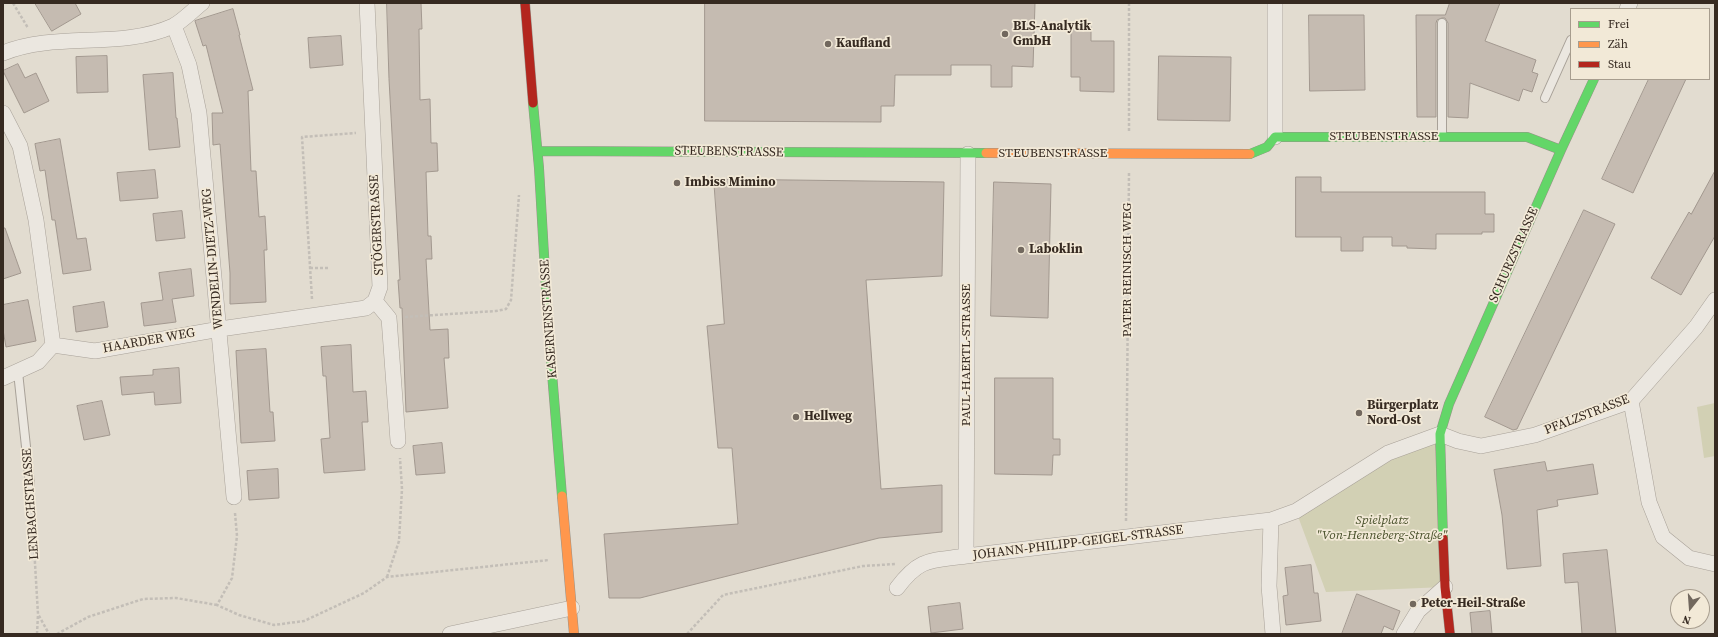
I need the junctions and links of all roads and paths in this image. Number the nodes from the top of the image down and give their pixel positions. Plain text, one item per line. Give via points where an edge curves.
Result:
1 (13, 3) edge
2 (202, 3) edge
3 (367, 3) edge
4 (525, 3) edge
5 (1129, 3) edge
6 (1275, 3) edge
7 (1442, 23) dead end
8 (174, 26) junction
9 (1570, 42) edge
10 (37, 44) junction
11 (3, 53) edge
12 (1594, 80) edge
13 (1546, 98) dead end
14 (3, 113) edge
15 (373, 132) junction
16 (1442, 137) junction
17 (1275, 138) junction
18 (1561, 150) junction
19 (538, 151) junction
20 (968, 154) junction
21 (1129, 154) junction
22 (519, 188) dead end
23 (310, 268) junction
24 (328, 268) dead end
25 (1715, 300) edge
26 (375, 301) junction
27 (313, 316) junction
28 (389, 318) junction
29 (220, 329) junction
30 (54, 345) junction
31 (18, 372) junction
32 (3, 378) edge
33 (1631, 401) junction
34 (1440, 434) junction
35 (398, 441) joint
36 (30, 484) joint
37 (234, 497) joint
38 (1271, 520) junction
39 (1126, 538) junction
40 (966, 556) junction
41 (567, 558) junction
42 (923, 562) junction
43 (1715, 564) edge
44 (387, 577) junction
45 (1445, 587) junction
46 (897, 588) dead end
47 (217, 605) junction
48 (572, 608) junction
49 (38, 614) junction
50 (37, 634) edge
51 (49, 634) edge
52 (57, 634) edge
53 (450, 634) edge
54 (574, 634) edge
55 (687, 634) edge
56 (1273, 634) edge
57 (1404, 634) edge
58 (1450, 634) edge

1 - 10 path
2 - 8 street
3 - 15 street, STÖGERSTRASSE
4 - 19 street, KASERNENSTRASSE
5 - 21 path, PATER REINISCH WEG
6 - 17 street
7 - 16 lane
8 - 10 street via 134,37
8 - 29 street, WENDELIN-DIETZ-WEG via 189,64 199,113
9 - 13 lane
10 - 11 street
12 - 18 street, SCHURZSTRASSE
14 - 30 street via 20,146 36,220
15 - 23 path via 302,137
15 - 26 street, STÖGERSTRASSE via 380,287
16 - 17 street, STEUBENSTRASSE
16 - 18 street, STEUBENSTRASSE via 1527,137
17 - 21 street, STEUBENSTRASSE via 1253,154
18 - 34 street, SCHURZSTRASSE via 1449,404
19 - 20 street, STEUBENSTRASSE
19 - 41 street, KASERNENSTRASSE via 548,324
20 - 21 street, STEUBENSTRASSE
20 - 40 street, PAUL-HAERTL-STRASSE
21 - 39 path, PATER REINISCH WEG
22 - 28 path via 511,300 506,309
23 - 24 path
23 - 27 path
25 - 33 street, PFALZSTRASSE via 1696,327
26 - 27 street, HAARDER WEG via 366,308
26 - 28 street
27 - 29 street, HAARDER WEG
28 - 35 street
29 - 30 street, HAARDER WEG via 95,351
29 - 37 street, WENDELIN-DIETZ-WEG
30 - 31 street via 38,362
31 - 32 street
31 - 36 lane, LENBACHSTRASSE
33 - 34 street, PFALZSTRASSE via 1535,435 1481,446
33 - 43 street via 1649,502 1663,537 1690,558
34 - 38 street via 1388,453 1296,511
34 - 45 street, SCHURZSTRASSE
35 - 44 path via 402,489 399,541
36 - 49 path, LENBACHSTRASSE
37 - 47 path via 237,536 232,578
38 - 39 street, JOHANN-PHILIPP-GEIGEL-STRASSE
38 - 56 street via 1269,586
39 - 40 street, JOHANN-PHILIPP-GEIGEL-STRASSE
40 - 42 street, JOHANN-PHILIPP-GEIGEL-STRASSE
41 - 44 path
41 - 48 street, KASERNENSTRASSE
42 - 46 street, JOHANN-PHILIPP-GEIGEL-STRASSE via 907,574
42 - 55 path via 863,566 723,595
44 - 47 path via 364,593 304,621 274,625 239,615
45 - 57 street via 1418,611
45 - 58 street, SCHURZSTRASSE
47 - 52 path via 176,598 143,599 88,617
48 - 53 street
48 - 54 street, KASERNENSTRASSE
49 - 50 path
49 - 51 path, LENBACHSTRASSE

